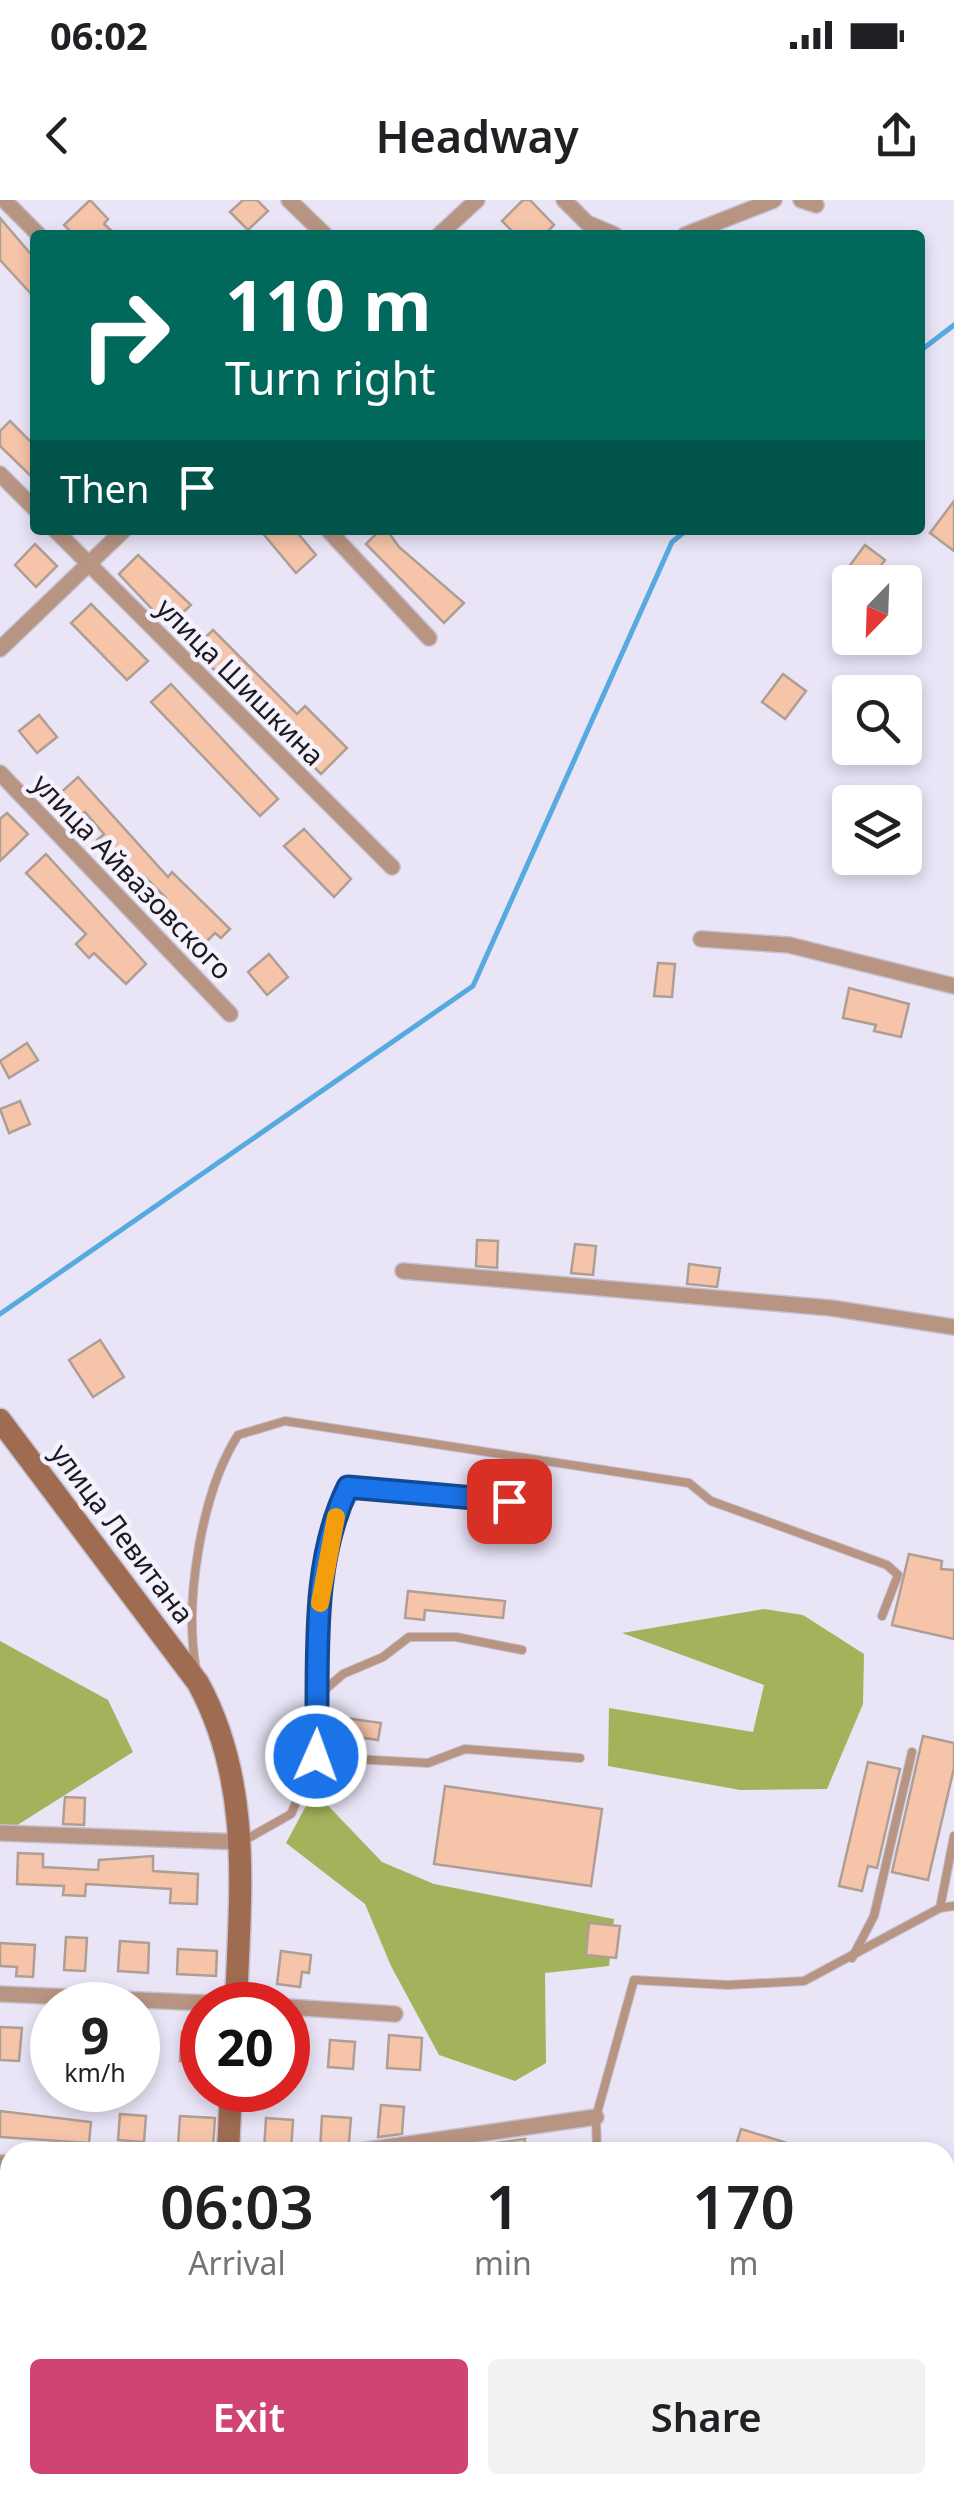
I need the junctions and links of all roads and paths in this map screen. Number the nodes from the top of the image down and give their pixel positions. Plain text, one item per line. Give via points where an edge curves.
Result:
1 (4, 200) edge
2 (289, 200) edge
3 (477, 200) edge
4 (564, 200) edge
5 (774, 200) edge
6 (34, 230) edge
7 (320, 230) edge
8 (445, 230) edge
9 (603, 230) edge
10 (698, 230) edge
11 (0, 474) edge
12 (30, 504) edge
13 (60, 535) edge
14 (119, 535) edge
15 (333, 535) edge
16 (88, 564) junction
17 (429, 638) dead end
18 (0, 649) edge
19 (0, 773) edge
20 (392, 867) dead end
21 (701, 939) dead end
22 (954, 986) edge
23 (230, 1014) dead end
24 (403, 1271) dead end
25 (954, 1327) edge
26 (0, 1420) edge
27 (509, 1501) dead end
28 (882, 1616) dead end
29 (522, 1650) dead end
30 (198, 1683) junction
31 (319, 1695) junction
32 (912, 1752) dead end
33 (316, 1756) junction
34 (580, 1758) dead end
35 (0, 1833) edge
36 (954, 1836) edge
37 (242, 1842) junction
38 (954, 1906) edge
39 (940, 1908) junction
40 (852, 1958) junction
41 (237, 1982) edge
42 (0, 1994) edge
43 (180, 2002) edge
44 (310, 2008) edge
45 (394, 2014) dead end
46 (230, 2112) edge
47 (596, 2117) junction
48 (228, 2142) edge
49 (422, 2142) edge
50 (597, 2142) edge

1 - 6 street
2 - 7 street
3 - 8 street
4 - 9 street
5 - 10 street
11 - 12 street
13 - 16 street, улица Шишкина
14 - 16 street
15 - 17 street
16 - 18 street
16 - 20 street, улица Шишкина
19 - 23 street, улица Айвазовского
21 - 22 street via 789,945
24 - 25 street via 812,1306
26 - 30 main road, улица Левитана
27 - 31 lane via 348,1487 338,1506 317,1617
28 - 30 lane via 898,1575 887,1564 711,1500 690,1483 284,1422 238,1436 219,1465 189,1630
29 - 31 lane via 456,1636 409,1638
30 - 37 main road, улица Левитана via 230,1758
31 - 33 lane
32 - 40 lane via 874,1916
33 - 34 lane via 428,1763 465,1749
33 - 37 lane via 291,1814
35 - 37 street
36 - 39 lane
37 - 41 main road, улица Левитана
38 - 39 lane
39 - 40 lane
40 - 47 lane via 804,1981 634,1980
42 - 43 street
44 - 45 street
46 - 48 main road
47 - 49 street
47 - 50 lane

